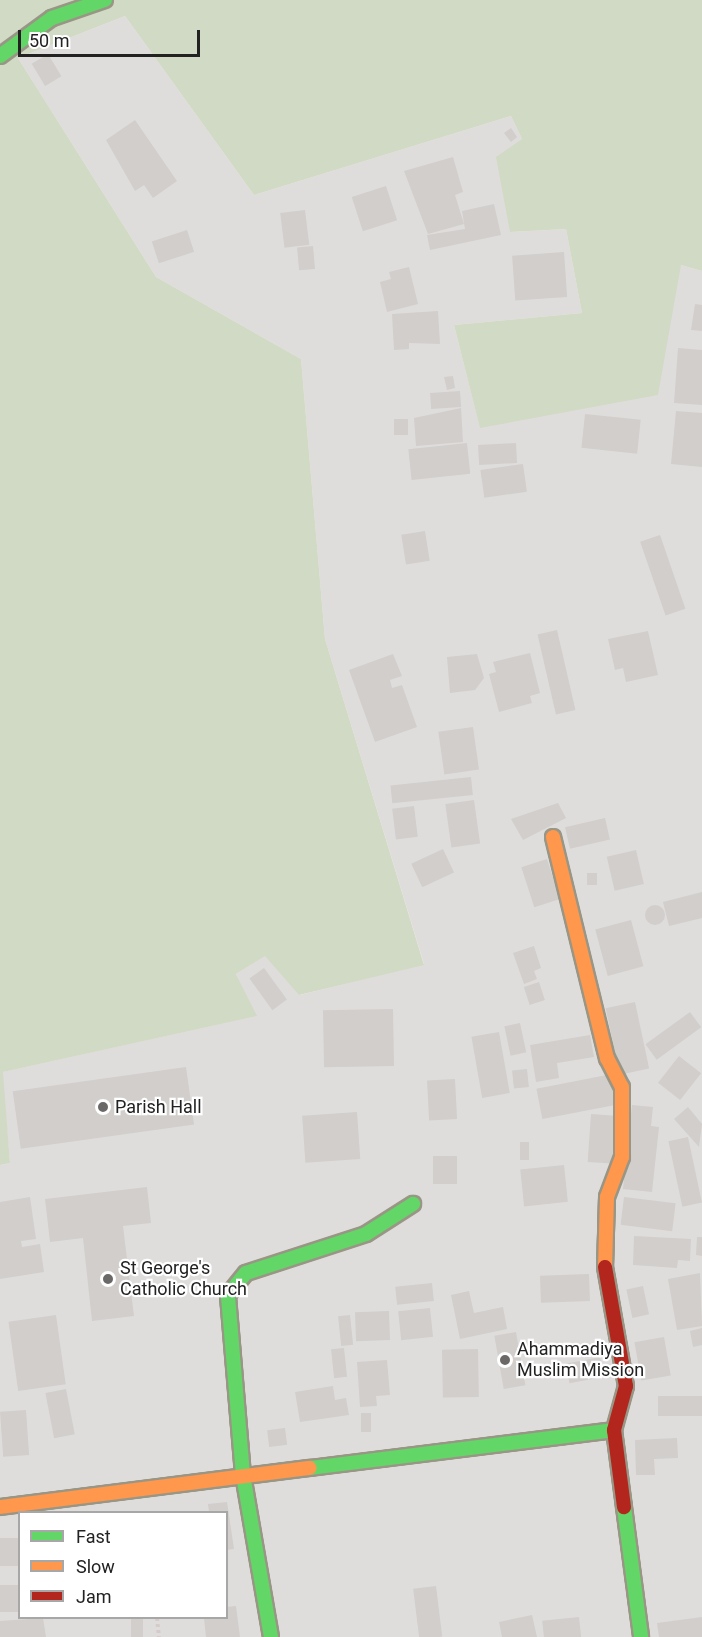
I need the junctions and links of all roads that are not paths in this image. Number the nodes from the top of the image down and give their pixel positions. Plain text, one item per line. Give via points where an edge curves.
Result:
1 (105, 0) edge
2 (0, 56) edge
3 (553, 837) dead end
4 (413, 1204) dead end
5 (614, 1430) junction
6 (243, 1475) junction
7 (0, 1507) edge
8 (271, 1637) edge
9 (641, 1637) edge

1 - 2 street via 52,18
3 - 5 street via 607,1058 622,1087 622,1157 602,1224 626,1386
4 - 6 street via 366,1234 246,1273 228,1295
5 - 6 street
5 - 9 street
6 - 7 street
6 - 8 street

